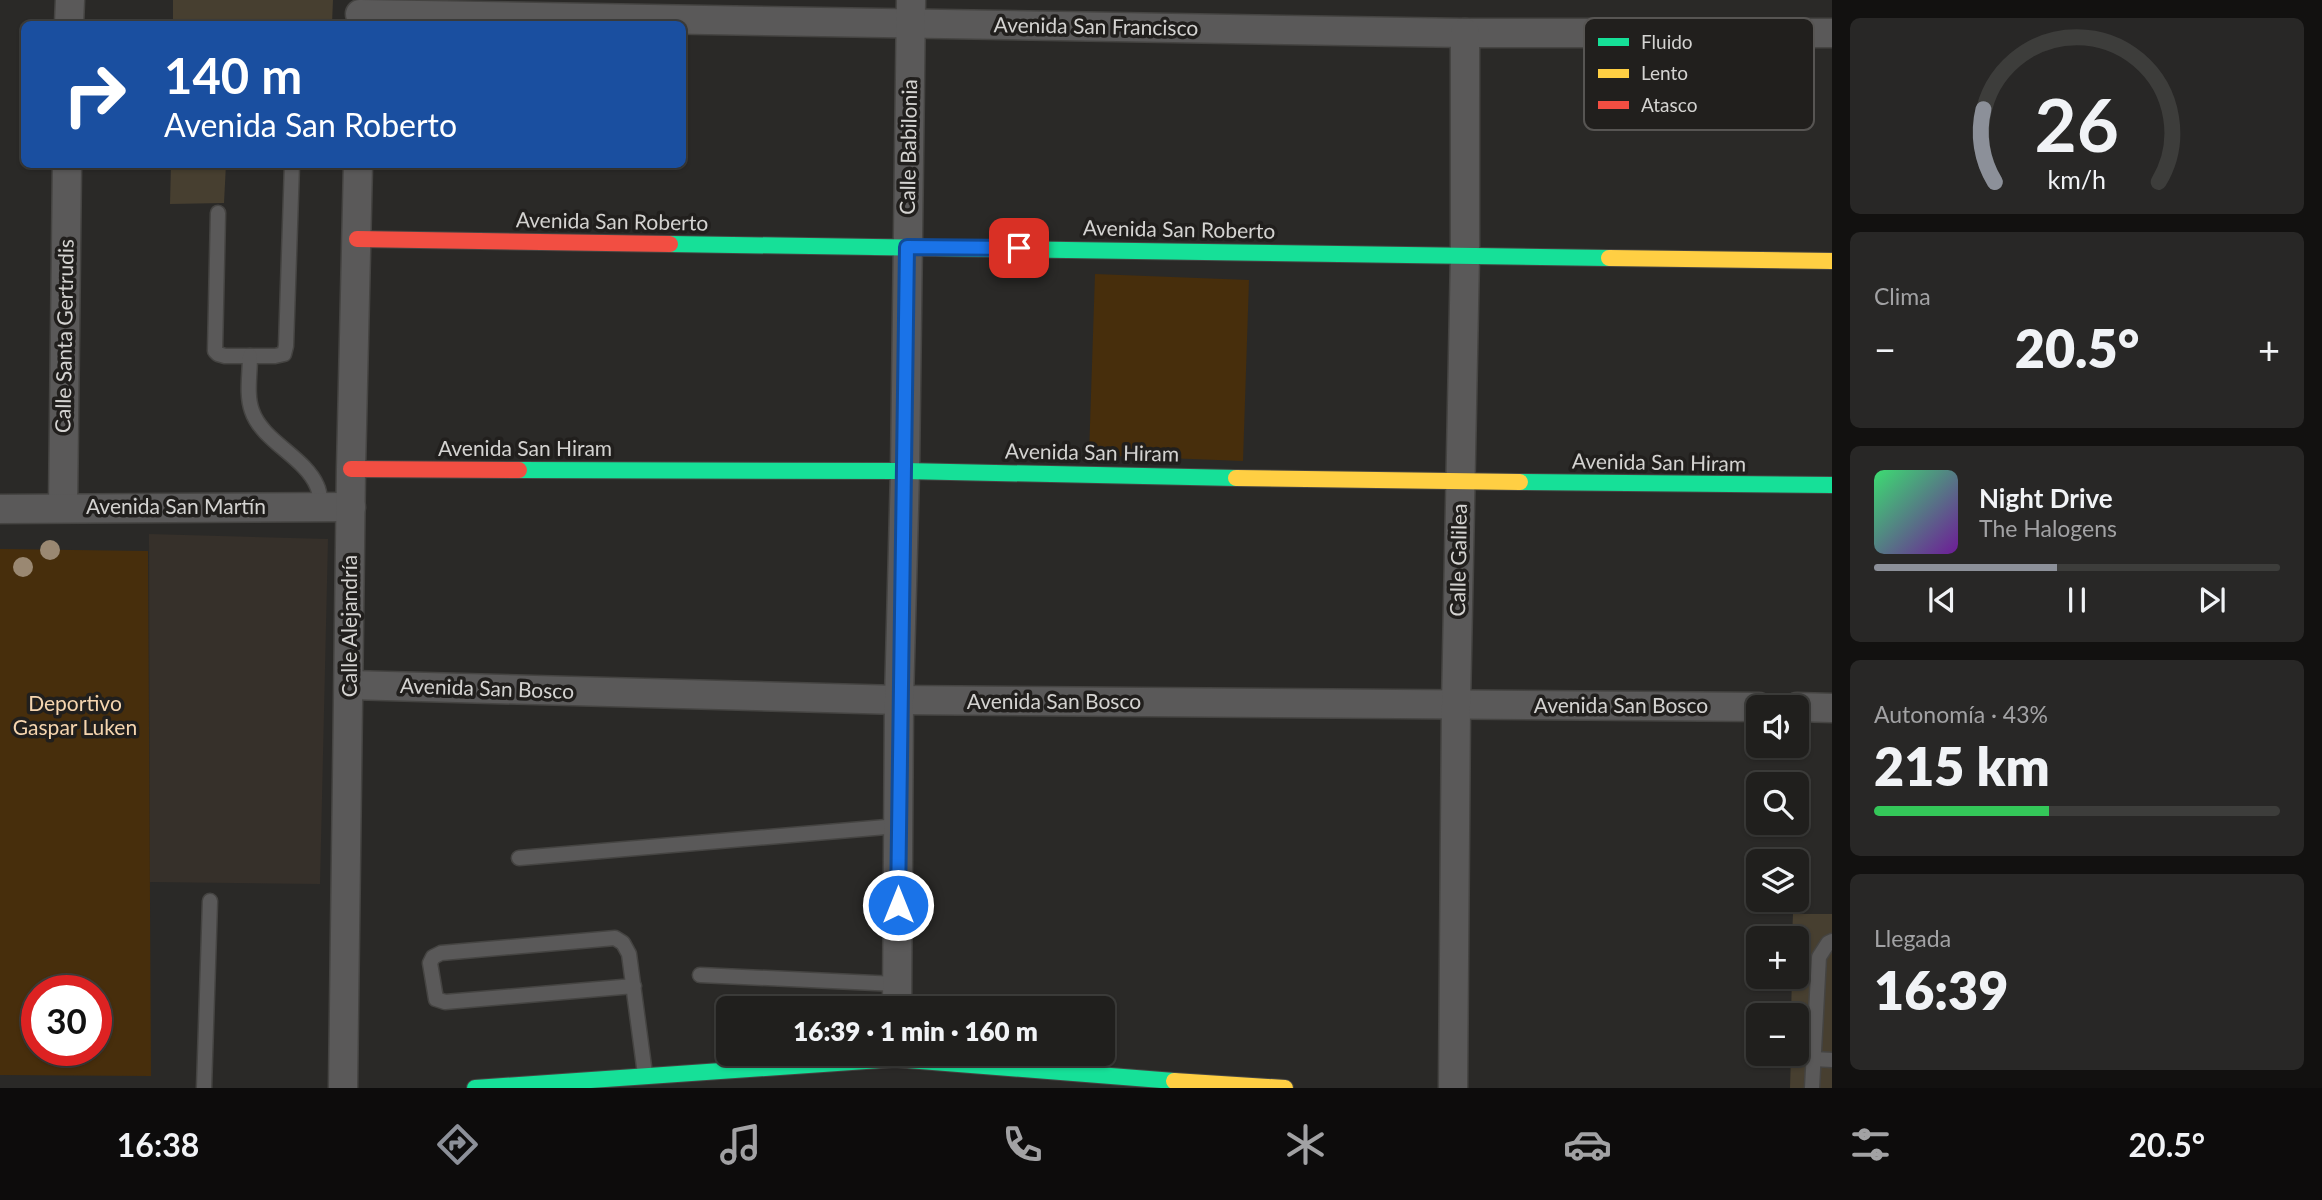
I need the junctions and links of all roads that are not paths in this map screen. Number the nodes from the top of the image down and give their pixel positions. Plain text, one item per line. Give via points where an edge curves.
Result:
1 (69, 0) edge
2 (911, 12) edge
3 (360, 13) edge
4 (69, 21) edge
5 (1465, 33) junction
6 (1584, 33) edge
7 (1814, 33) edge
8 (1832, 33) edge
9 (67, 168) edge
10 (292, 168) edge
11 (358, 168) edge
12 (218, 213) dead end
13 (357, 239) junction
14 (907, 247) junction
15 (1465, 255) junction
16 (1832, 261) edge
17 (250, 356) junction
18 (351, 469) junction
19 (905, 471) junction
20 (1460, 482) junction
21 (1832, 485) edge
22 (63, 507) junction
23 (321, 507) junction
24 (351, 507) junction
25 (0, 509) edge
26 (350, 685) junction
27 (899, 701) junction
28 (1456, 705) junction
29 (1746, 707) edge
30 (1809, 707) edge
31 (1832, 708) edge
32 (898, 826) junction
33 (519, 858) dead end
34 (210, 901) dead end
35 (1832, 941) edge
36 (700, 975) dead end
37 (634, 986) junction
38 (897, 996) edge
39 (1814, 1059) junction
40 (1832, 1060) edge
41 (770, 1066) edge
42 (1003, 1066) edge
43 (646, 1076) junction
44 (204, 1088) edge
45 (343, 1088) edge
46 (475, 1088) edge
47 (1285, 1088) edge
48 (1453, 1088) edge
49 (1812, 1088) edge

1 - 4 street
2 - 3 street, Avenida San Francisco
2 - 5 street, Avenida San Francisco
2 - 14 street, Calle Babilonia
5 - 6 street, Avenida San Francisco
5 - 15 street, Calle Galilea
7 - 8 street, Avenida San Francisco
9 - 22 street, Calle Santa Gertrudis
10 - 17 lane via 286,346 284,354
11 - 13 street, Calle Alejandría
12 - 17 lane via 215,351 225,356
13 - 14 street, Avenida San Roberto
13 - 18 street, Calle Alejandría
14 - 15 street, Avenida San Roberto
14 - 19 street, Calle Babilonia
15 - 16 street, Avenida San Roberto
15 - 20 street, Calle Galilea
17 - 23 lane via 252,414 311,476
18 - 19 street, Avenida San Hiram
18 - 24 street, Calle Alejandría
19 - 20 street, Avenida San Hiram
19 - 27 street, Calle Babilonia
20 - 21 street, Avenida San Hiram
20 - 28 street, Calle Galilea
22 - 23 street, Avenida San Martín
22 - 25 street, Avenida San Martín
23 - 24 street, Avenida San Martín
24 - 26 street, Calle Alejandría
26 - 27 street, Avenida San Bosco
26 - 45 street, Calle Alejandría
27 - 28 street, Avenida San Bosco
27 - 32 street, Calle Babilonia
28 - 29 street, Avenida San Bosco
28 - 48 street, Calle Galilea
30 - 31 street
32 - 33 lane
32 - 38 street, Calle Babilonia
34 - 44 lane
35 - 39 lane via 1819,957
36 - 38 lane
37 - 37 lane via 445,1002 436,999 430,963 441,953 615,939 629,954
37 - 43 lane
39 - 40 lane
39 - 49 lane
41 - 43 street
42 - 47 street
43 - 46 street

